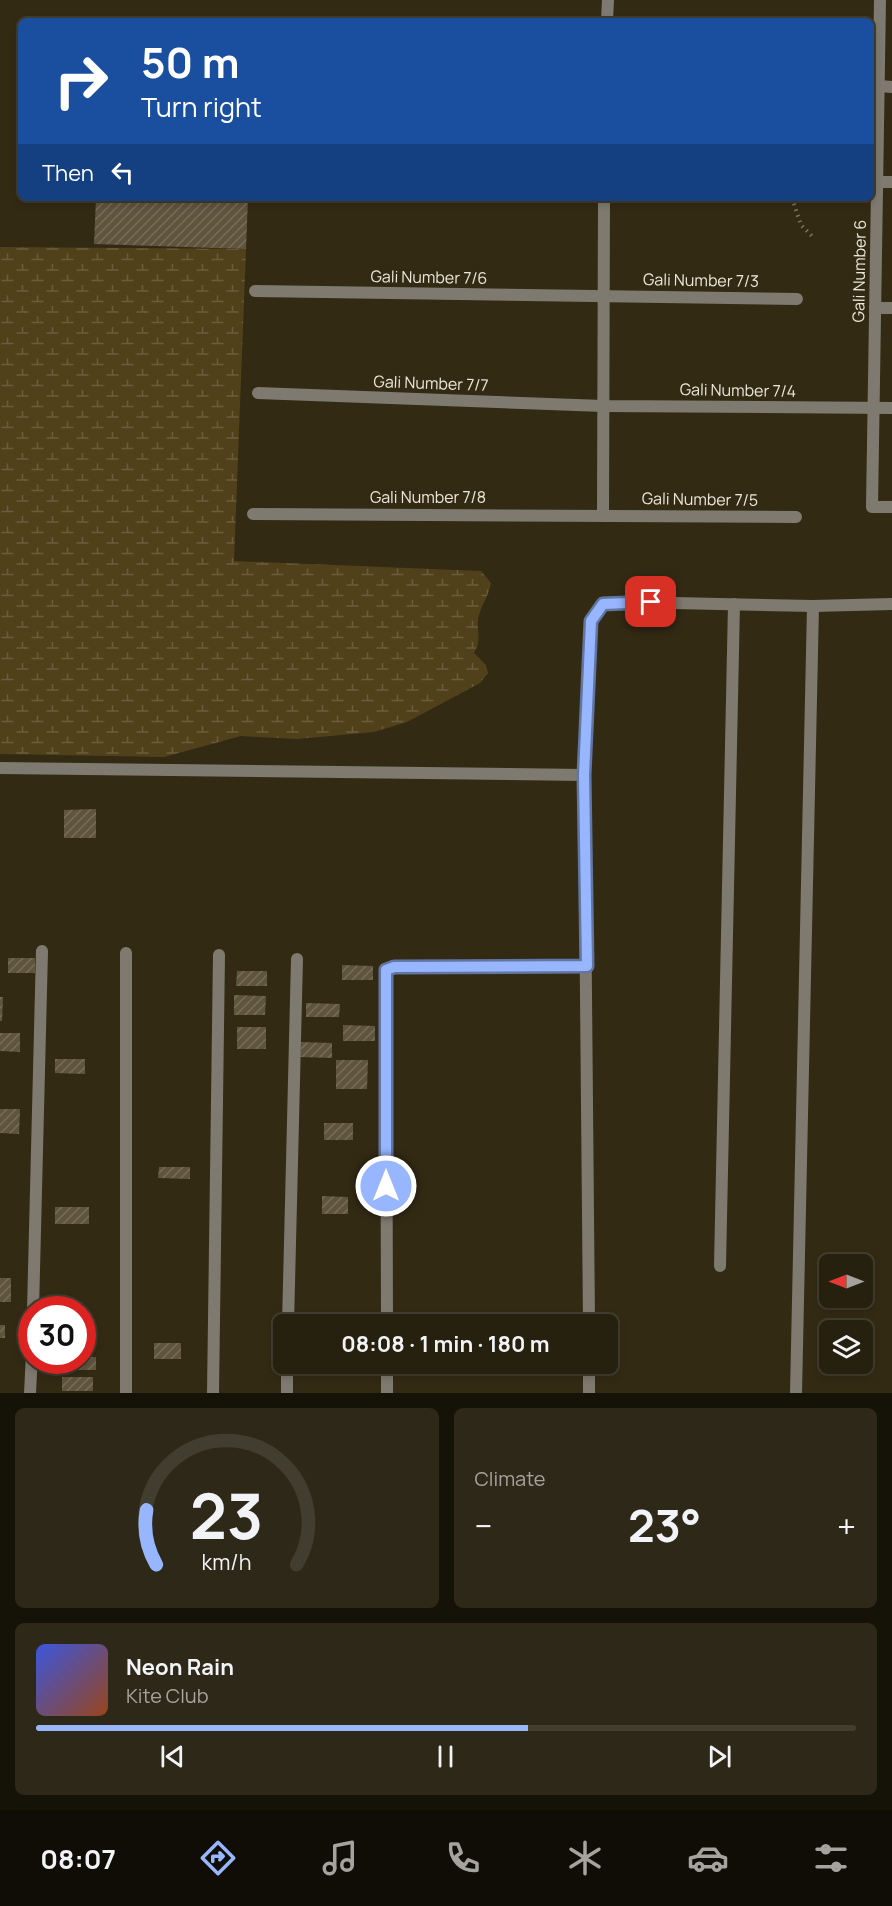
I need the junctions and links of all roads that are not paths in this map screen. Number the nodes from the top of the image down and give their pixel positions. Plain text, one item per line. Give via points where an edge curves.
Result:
1 (608, 0) edge
2 (880, 0) edge
3 (607, 18) edge
4 (879, 86) junction
5 (892, 87) edge
6 (877, 182) junction
7 (892, 182) edge
8 (604, 201) edge
9 (255, 291) dead end
10 (604, 295) junction
11 (797, 299) dead end
12 (875, 308) junction
13 (892, 308) edge
14 (258, 393) dead end
15 (603, 406) junction
16 (873, 408) junction
17 (892, 408) edge
18 (892, 507) edge
19 (253, 513) dead end
20 (603, 514) junction
21 (796, 517) dead end
22 (734, 604) junction
23 (892, 604) edge
24 (813, 606) junction
25 (0, 768) edge
26 (584, 775) junction
27 (42, 951) dead end
28 (126, 953) dead end
29 (219, 955) dead end
30 (297, 959) dead end
31 (587, 966) junction
32 (720, 1266) dead end
33 (33, 1296) edge
34 (288, 1314) edge
35 (387, 1314) edge
36 (589, 1314) edge
37 (31, 1374) edge
38 (287, 1374) edge
39 (387, 1374) edge
40 (589, 1374) edge
41 (30, 1393) edge
42 (126, 1393) edge
43 (213, 1393) edge
44 (287, 1393) edge
45 (387, 1393) edge
46 (589, 1393) edge
47 (796, 1393) edge

1 - 3 street
2 - 4 street, Gali Number 6
4 - 5 street
4 - 6 street, Gali Number 6
6 - 7 street
6 - 12 street, Gali Number 6
8 - 10 street
9 - 10 street, Gali Number 7/6
10 - 11 street, Gali Number 7/3
10 - 15 street
12 - 13 street
12 - 16 street, Gali Number 6
14 - 15 street, Gali Number 7/7
15 - 16 street, Gali Number 7/4
15 - 20 street
16 - 17 street, Gali Number 7/4
16 - 18 street, Gali Number 6 via 872,507
19 - 20 street, Gali Number 7/8
20 - 21 street, Gali Number 7/5
22 - 24 street
22 - 26 street via 603,604 591,621 588,645
22 - 32 street
23 - 24 street
24 - 47 street
25 - 26 street
26 - 31 street
27 - 33 street
28 - 42 street
29 - 43 street
30 - 34 street
31 - 35 street via 386,970
31 - 36 street
37 - 41 street
38 - 44 street
39 - 45 street
40 - 46 street

